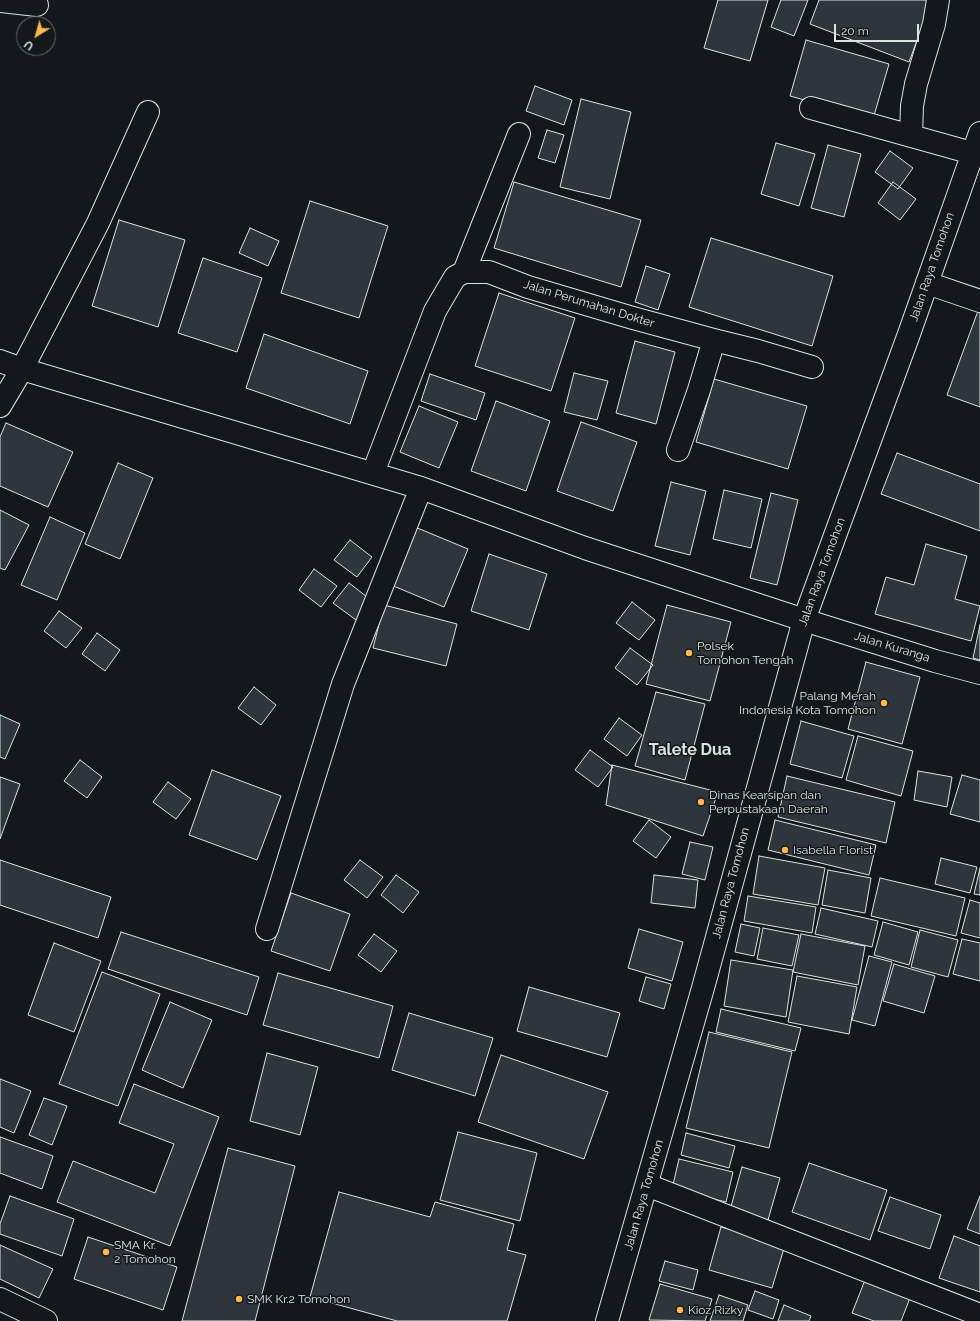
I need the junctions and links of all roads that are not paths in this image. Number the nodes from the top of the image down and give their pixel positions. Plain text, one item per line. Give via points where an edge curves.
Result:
1 (938, 0) edge
2 (0, 1) edge
3 (37, 6) dead end
4 (811, 108) dead end
5 (148, 112) dead end
6 (980, 133) edge
7 (519, 134) dead end
8 (911, 136) junction
9 (972, 153) junction
10 (464, 272) junction
11 (927, 282) junction
12 (980, 301) edge
13 (714, 340) junction
14 (0, 361) edge
15 (812, 367) dead end
16 (22, 369) junction
17 (0, 406) edge
18 (678, 450) dead end
19 (373, 473) junction
20 (421, 488) junction
21 (804, 620) junction
22 (980, 673) edge
23 (267, 929) dead end
24 (647, 1185) junction
25 (0, 1299) edge
26 (980, 1315) edge
27 (46, 1321) edge
28 (607, 1321) edge

1 - 8 main road via 934,24 916,84
2 - 3 main road
4 - 8 main road
5 - 16 main road via 98,224
6 - 9 main road, Jalan Raya Tomohon
7 - 10 main road
8 - 9 main road
9 - 11 main road, Jalan Raya Tomohon
10 - 13 main road, Jalan Perumahan Dokter via 489,272 536,289
10 - 19 main road via 455,277 435,310
11 - 12 main road
11 - 21 main road, Jalan Raya Tomohon
13 - 15 main road, Jalan Perumahan Dokter
13 - 18 main road
14 - 16 main road, Jalan Kuranga
16 - 17 main road
16 - 19 main road, Jalan Kuranga
19 - 20 main road, Jalan Kuranga
20 - 21 main road, Jalan Kuranga via 585,548
20 - 23 main road via 342,684
21 - 22 main road, Jalan Kuranga
21 - 24 main road, Jalan Raya Tomohon
24 - 26 main road
24 - 28 main road, Jalan Raya Tomohon
25 - 27 main road

